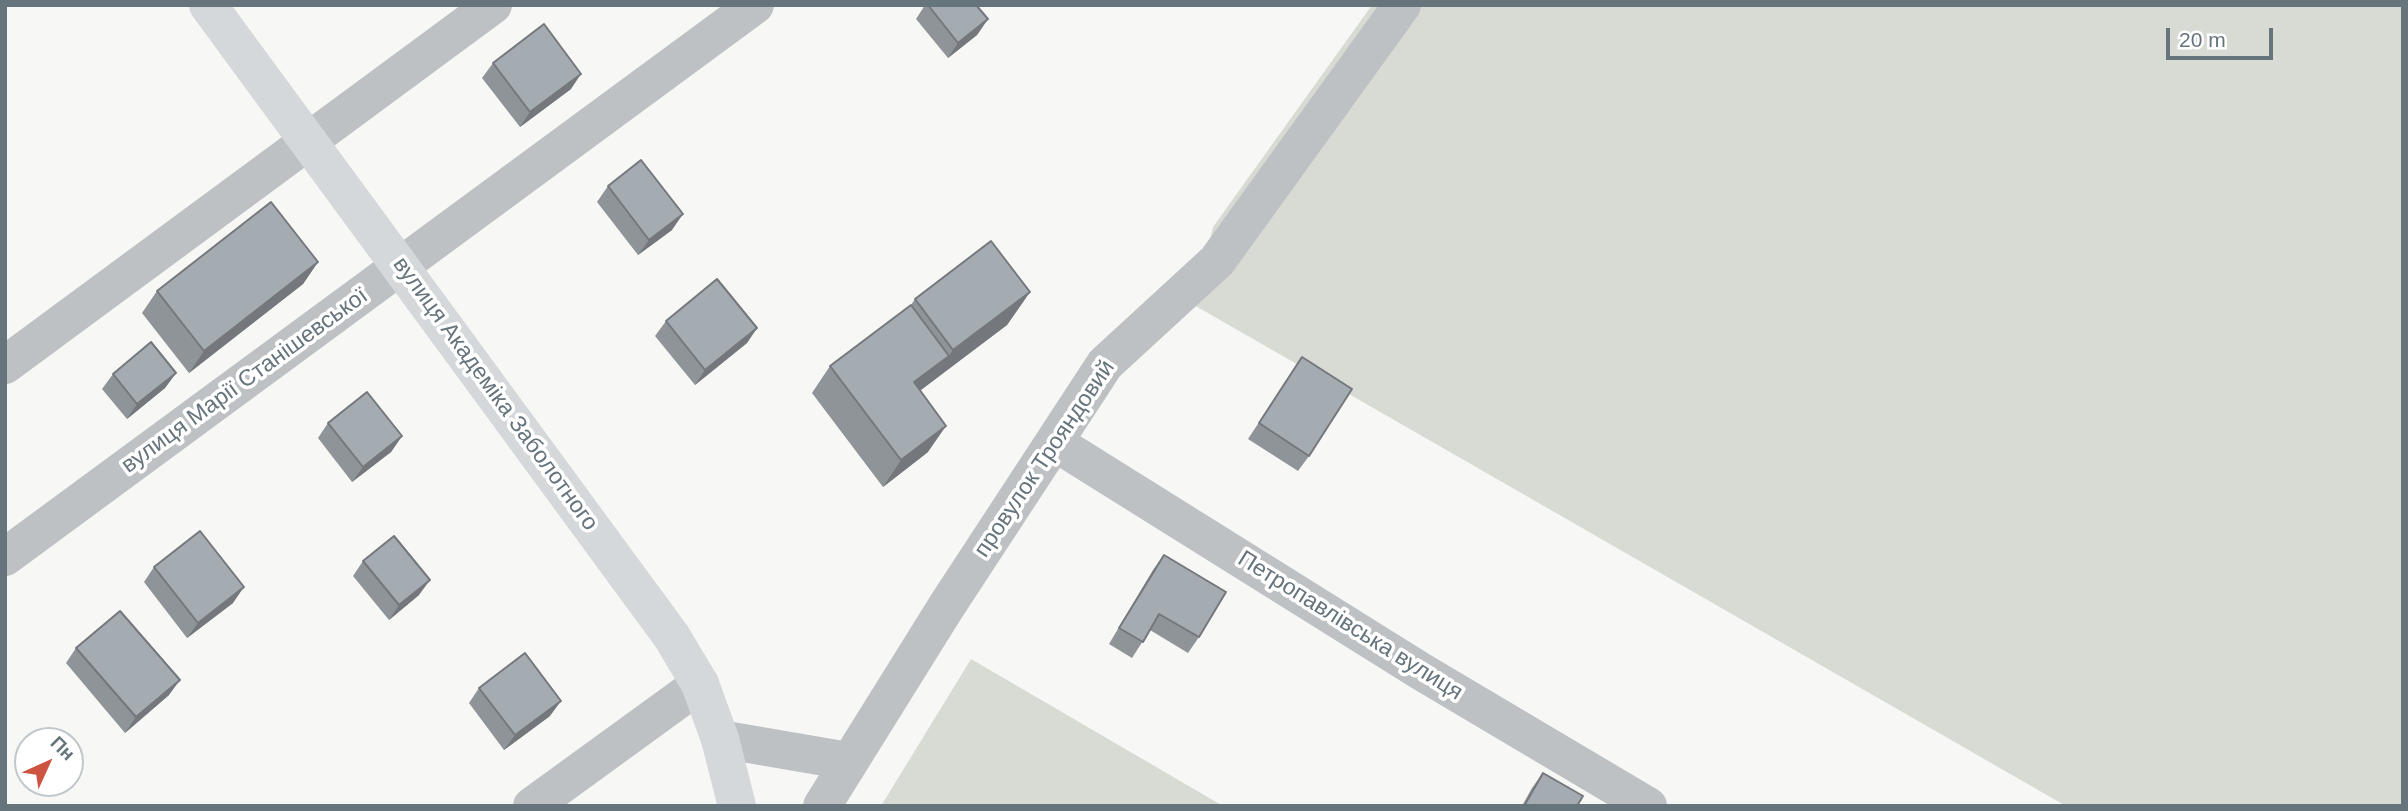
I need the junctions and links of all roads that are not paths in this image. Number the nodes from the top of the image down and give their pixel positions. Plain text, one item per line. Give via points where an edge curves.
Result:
1 (208, 5) edge
2 (493, 5) edge
3 (755, 5) edge
4 (1402, 5) edge
5 (309, 141) junction
6 (401, 267) junction
7 (5, 365) edge
8 (1054, 442) junction
9 (5, 557) edge
10 (700, 684) junction
11 (720, 739) junction
12 (848, 761) junction
13 (533, 806) edge
14 (737, 806) edge
15 (822, 806) edge
16 (1648, 806) edge

1 - 5 main road, вулиця Академіка Заболотного
2 - 5 street
3 - 6 street, вулиця Марії Станішевської
4 - 8 street, провулок Трояндовий via 1217,261 1105,363
5 - 6 main road, вулиця Академіка Заболотного
5 - 7 street
6 - 9 street, вулиця Марії Станішевської
6 - 10 main road, вулиця Академіка Заболотного via 672,636
8 - 12 street, провулок Трояндовий
8 - 16 street, Петропавлівська вулиця via 1422,672
10 - 11 main road, вулиця Академіка Заболотного
10 - 13 street
11 - 12 street
11 - 14 main road, вулиця Академіка Заболотного
12 - 15 street, провулок Трояндовий

